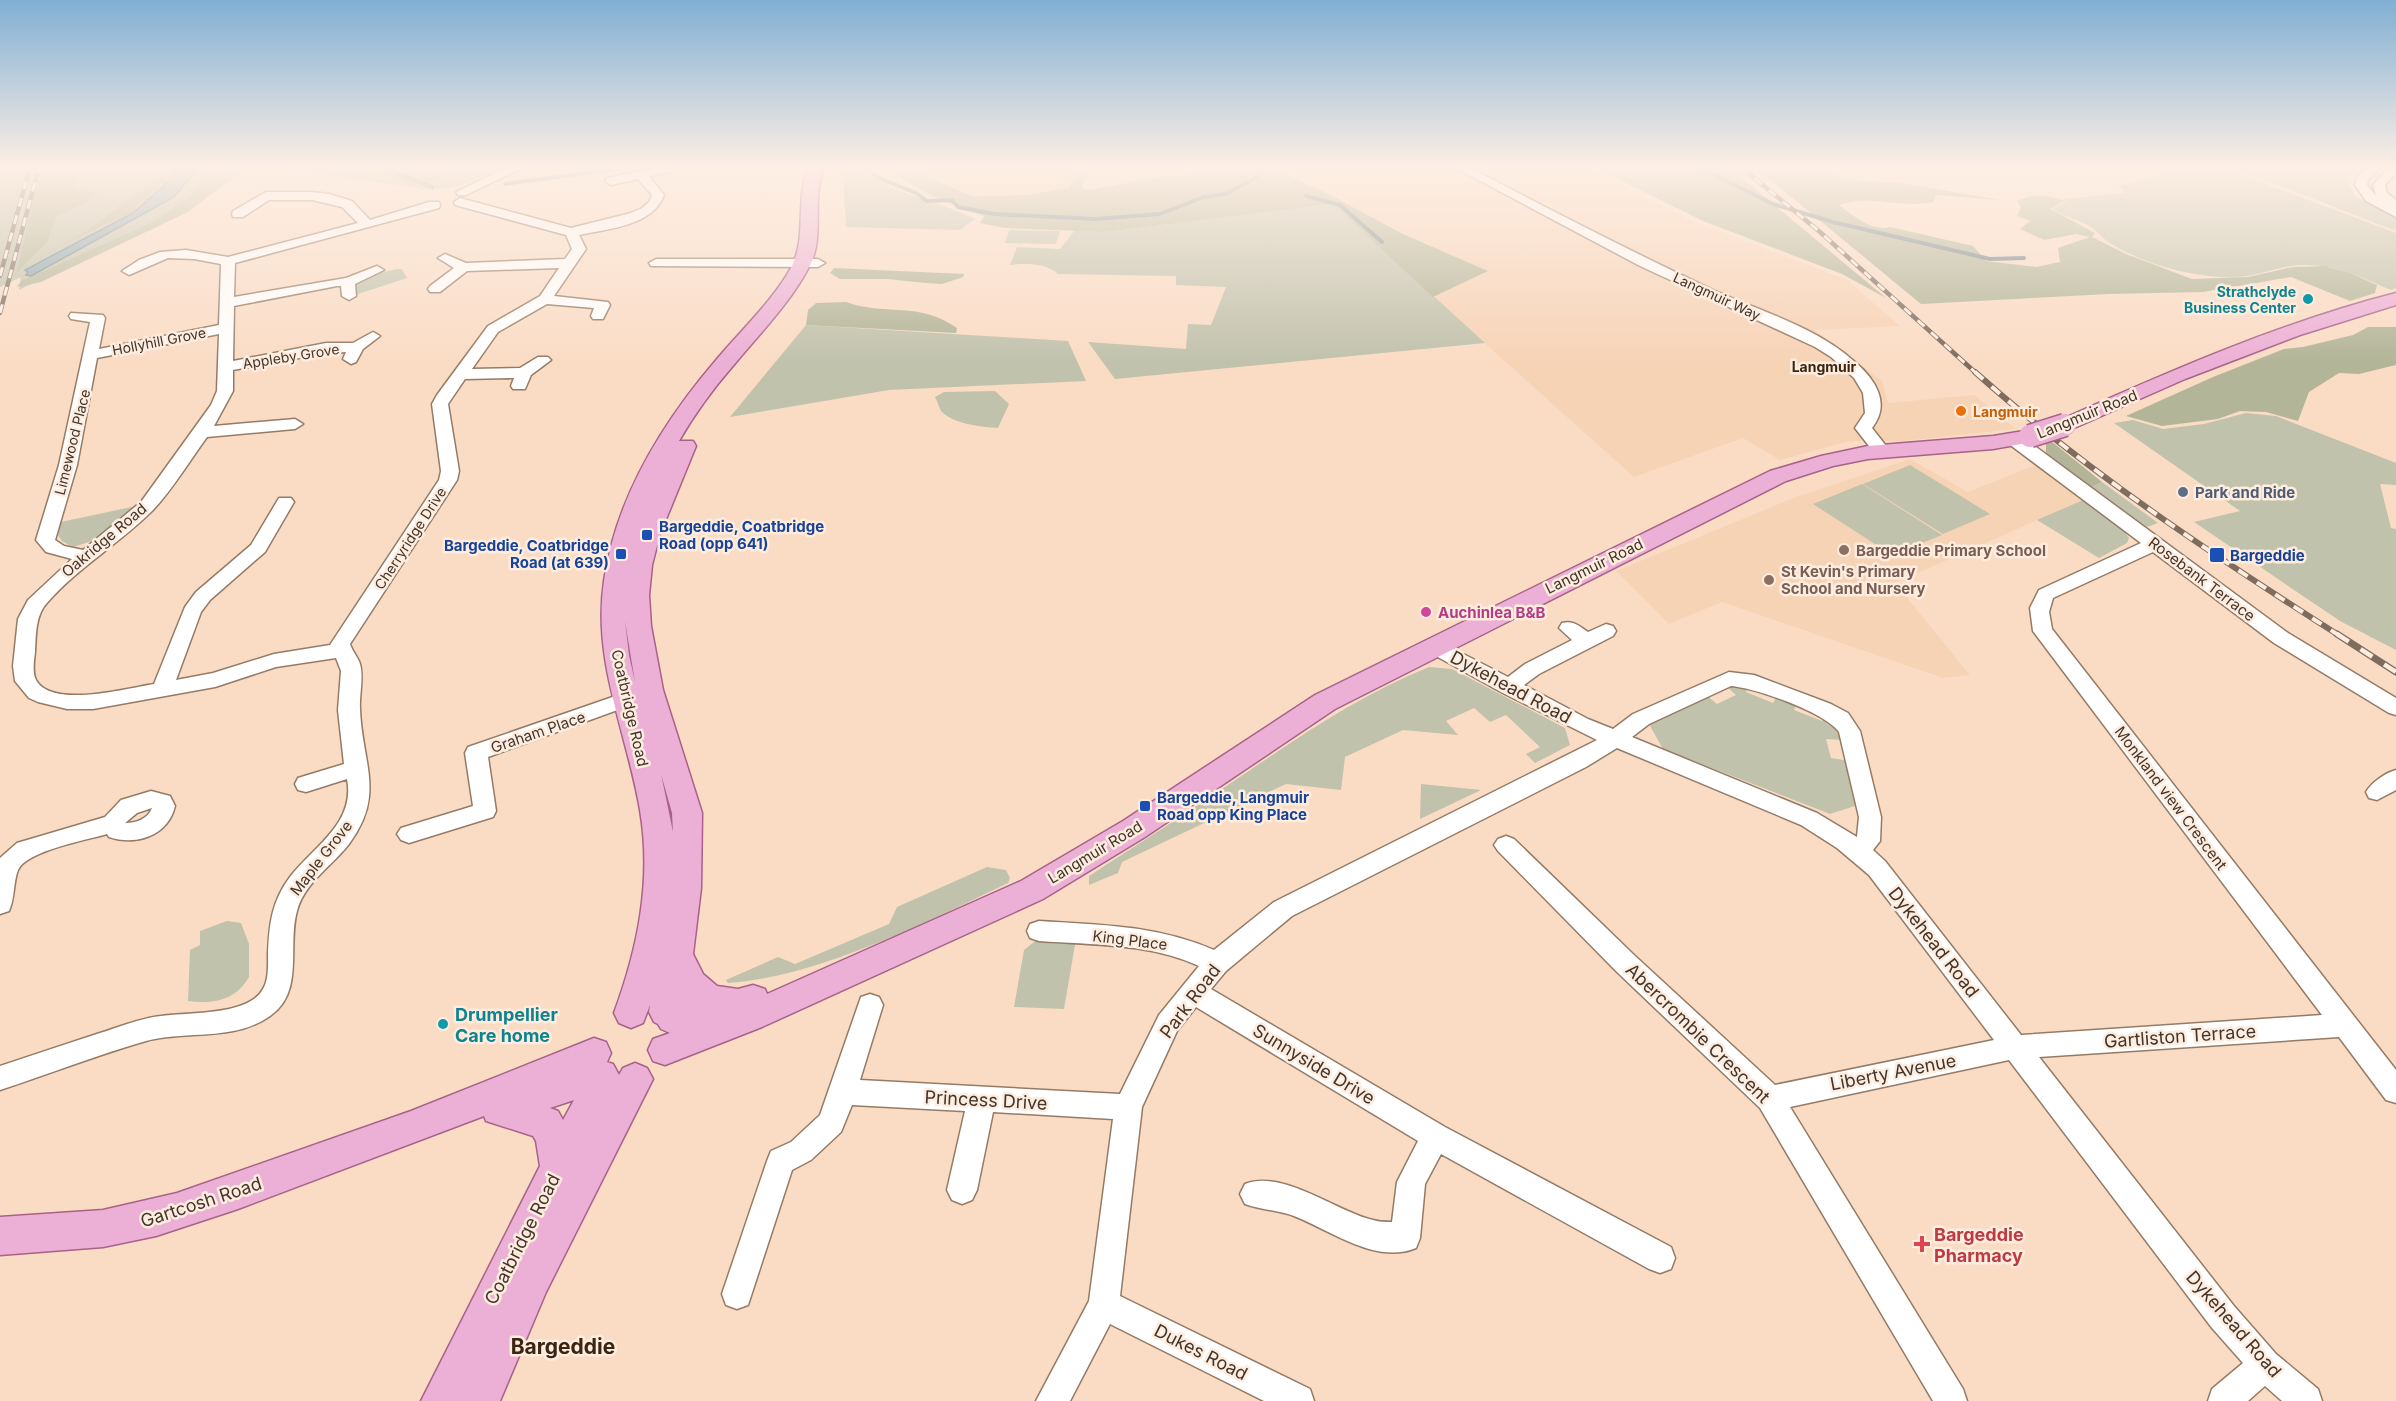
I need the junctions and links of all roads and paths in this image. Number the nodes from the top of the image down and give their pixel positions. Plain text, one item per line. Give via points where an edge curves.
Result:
1 (335, 232) edge
2 (571, 232) edge
3 (810, 232) edge
4 (825, 232) edge
5 (1587, 232) edge
6 (445, 258) dead end
7 (228, 261) junction
8 (570, 263) junction
9 (656, 263) dead end
10 (810, 263) junction
11 (464, 267) junction
12 (377, 270) dead end
13 (129, 271) dead end
14 (435, 289) dead end
15 (617, 295) dead end
16 (545, 299) junction
17 (2395, 300) edge
18 (227, 303) junction
19 (76, 316) dead end
20 (226, 328) junction
21 (373, 336) dead end
22 (92, 355) junction
23 (543, 360) dead end
24 (225, 367) junction
25 (460, 374) junction
26 (309, 410) dead end
27 (201, 432) junction
28 (2022, 438) junction
29 (1882, 451) junction
30 (285, 502) dead end
31 (2154, 544) junction
32 (86, 556) junction
33 (1569, 628) dead end
34 (1606, 631) dead end
35 (1586, 641) junction
36 (1434, 646) junction
37 (340, 650) junction
38 (1508, 687) junction
39 (162, 690) junction
40 (627, 699) junction
41 (2396, 708) edge
42 (1614, 740) junction
43 (356, 768) junction
44 (2396, 778) edge
45 (306, 784) dead end
46 (2377, 792) dead end
47 (113, 823) dead end
48 (409, 834) dead end
49 (1506, 845) dead end
50 (1858, 849) junction
51 (0, 904) edge
52 (1039, 931) dead end
53 (676, 955) junction
54 (1217, 963) junction
55 (847, 972) junction
56 (1193, 992) junction
57 (739, 1003) junction
58 (870, 1005) dead end
59 (631, 1013) junction
60 (2344, 1025) junction
61 (668, 1027) junction
62 (2016, 1047) junction
63 (608, 1071) junction
64 (0, 1078) edge
65 (2396, 1091) edge
66 (843, 1092) junction
67 (982, 1099) junction
68 (1770, 1099) junction
69 (1128, 1107) junction
70 (499, 1109) junction
71 (395, 1135) junction
72 (1435, 1136) junction
73 (558, 1166) junction
74 (962, 1190) dead end
75 (1255, 1194) dead end
76 (0, 1236) edge
77 (1660, 1258) dead end
78 (736, 1294) dead end
79 (1104, 1304) junction
80 (2265, 1365) junction
81 (442, 1401) edge
82 (478, 1401) edge
83 (1052, 1401) edge
84 (1298, 1401) edge
85 (1951, 1401) edge
86 (2224, 1401) edge
87 (2306, 1401) edge

1 - 7 street
2 - 8 street, Cherryridge Drive via 579,249
3 - 10 main road, Coatbridge Road
4 - 10 main road, Coatbridge Road via 824,244
5 - 29 street, Langmuir Way via 1832,350 1865,383 1872,398 1873,414 1863,428
6 - 11 street
7 - 13 street via 164,252
7 - 18 street, Oakridge Road
8 - 11 street
8 - 16 street, Cherryridge Drive
9 - 10 street
10 - 40 main road, Coatbridge Road via 693,403 632,514 622,545 614,596 615,650
10 - 53 main road, Coatbridge Road via 793,308 705,412 686,445 651,523 640,566 640,654 687,813 687,884
11 - 14 street
12 - 18 street via 349,289 324,284
15 - 16 street via 600,311
16 - 25 street, Cherryridge Drive via 493,329
17 - 28 main road, Langmuir Road, bridge via 2293,331 2178,375 2065,425
18 - 20 street, Oakridge Road
19 - 22 street, Limewood Place via 98,318
20 - 22 street, Hollyhill Grove
20 - 24 street, Oakridge Road
21 - 24 street, Appleby Grove via 354,353 326,348
22 - 32 street, Limewood Place via 68,465 45,540 56,550
23 - 25 street via 522,380
24 - 27 street, Oakridge Road via 222,398
25 - 37 street, Cherryridge Drive via 440,404 448,480 340,644
26 - 27 street via 295,431
27 - 32 street, Oakridge Road via 147,506
28 - 29 main road, Langmuir Road
28 - 31 street, Rosebank Terrace
29 - 36 main road, Langmuir Road via 1822,461 1778,476
30 - 39 street via 258,548 203,596 192,611
31 - 41 street, Rosebank Terrace via 2280,638
31 - 60 street, Monkland view Crescent via 2046,594 2037,613 2043,631
32 - 39 street, Oakridge Road via 35,604 28,620 22,666 25,681 36,693 67,702
33 - 35 street
34 - 35 street
35 - 38 street via 1532,669
36 - 38 street, Dykehead Road
36 - 55 main road, Langmuir Road via 1325,702 1134,829 1032,890
37 - 39 street, Oakridge Road
37 - 43 street, Maple Grove via 352,666 348,709
38 - 42 street, Dykehead Road
40 - 48 street, Graham Place via 477,753 485,811
40 - 59 main road, Coatbridge Road via 655,810 661,853 658,916 642,985
42 - 50 street, Dykehead Road via 1809,819
42 - 50 street, Park Road via 1641,719 1729,679 1747,680 1824,709 1840,718 1849,731 1870,817 1868,841
42 - 54 street, Park Road via 1283,909
43 - 45 street
43 - 64 street, Maple Grove via 360,790 354,817 285,906 280,925 279,983 269,1002 250,1013 216,1023 148,1029
44 - 46 street
47 - 51 street via 14,855 7,863
49 - 68 street, Abercrombie Crescent
50 - 62 street, Dykehead Road
52 - 54 street, King Place via 1143,938 1184,948
53 - 57 main road via 688,983 711,1000
53 - 61 main road, Coatbridge Road
54 - 56 street, Park Road
55 - 57 main road, Langmuir Road
55 - 61 main road, Langmuir Road via 750,1017
56 - 69 street, Park Road via 1168,1023
56 - 72 street, Sunnyside Drive
57 - 61 main road, Langmuir Road
58 - 66 street
59 - 61 main road via 646,1010
59 - 63 main road via 599,1040
60 - 62 street, Gartliston Terrace
60 - 65 street, Monkland view Crescent
61 - 63 main road via 656,1063
62 - 68 street, Liberty Avenue
62 - 80 street, Dykehead Road via 2223,1317
63 - 70 main road, Gartcosh Road
63 - 71 main road, Gartcosh Road via 503,1093
63 - 73 main road, Coatbridge Road
63 - 82 main road, Coatbridge Road via 566,1212
66 - 67 street, Princess Drive
66 - 78 street via 831,1124 801,1151 781,1161
67 - 69 street, Princess Drive
67 - 74 street
68 - 85 street, Abercrombie Crescent
69 - 79 street, Park Road
70 - 71 main road, Gartcosh Road
70 - 73 main road via 545,1123 554,1137
71 - 76 main road, Gartcosh Road via 207,1202 133,1223
72 - 75 street via 1411,1182 1405,1238 1372,1235 1293,1201
72 - 77 street, Sunnyside Drive
73 - 81 main road, Coatbridge Road
79 - 83 street, Park Road
79 - 84 street, Dukes Road
80 - 86 street
80 - 87 street, Dykehead Road

